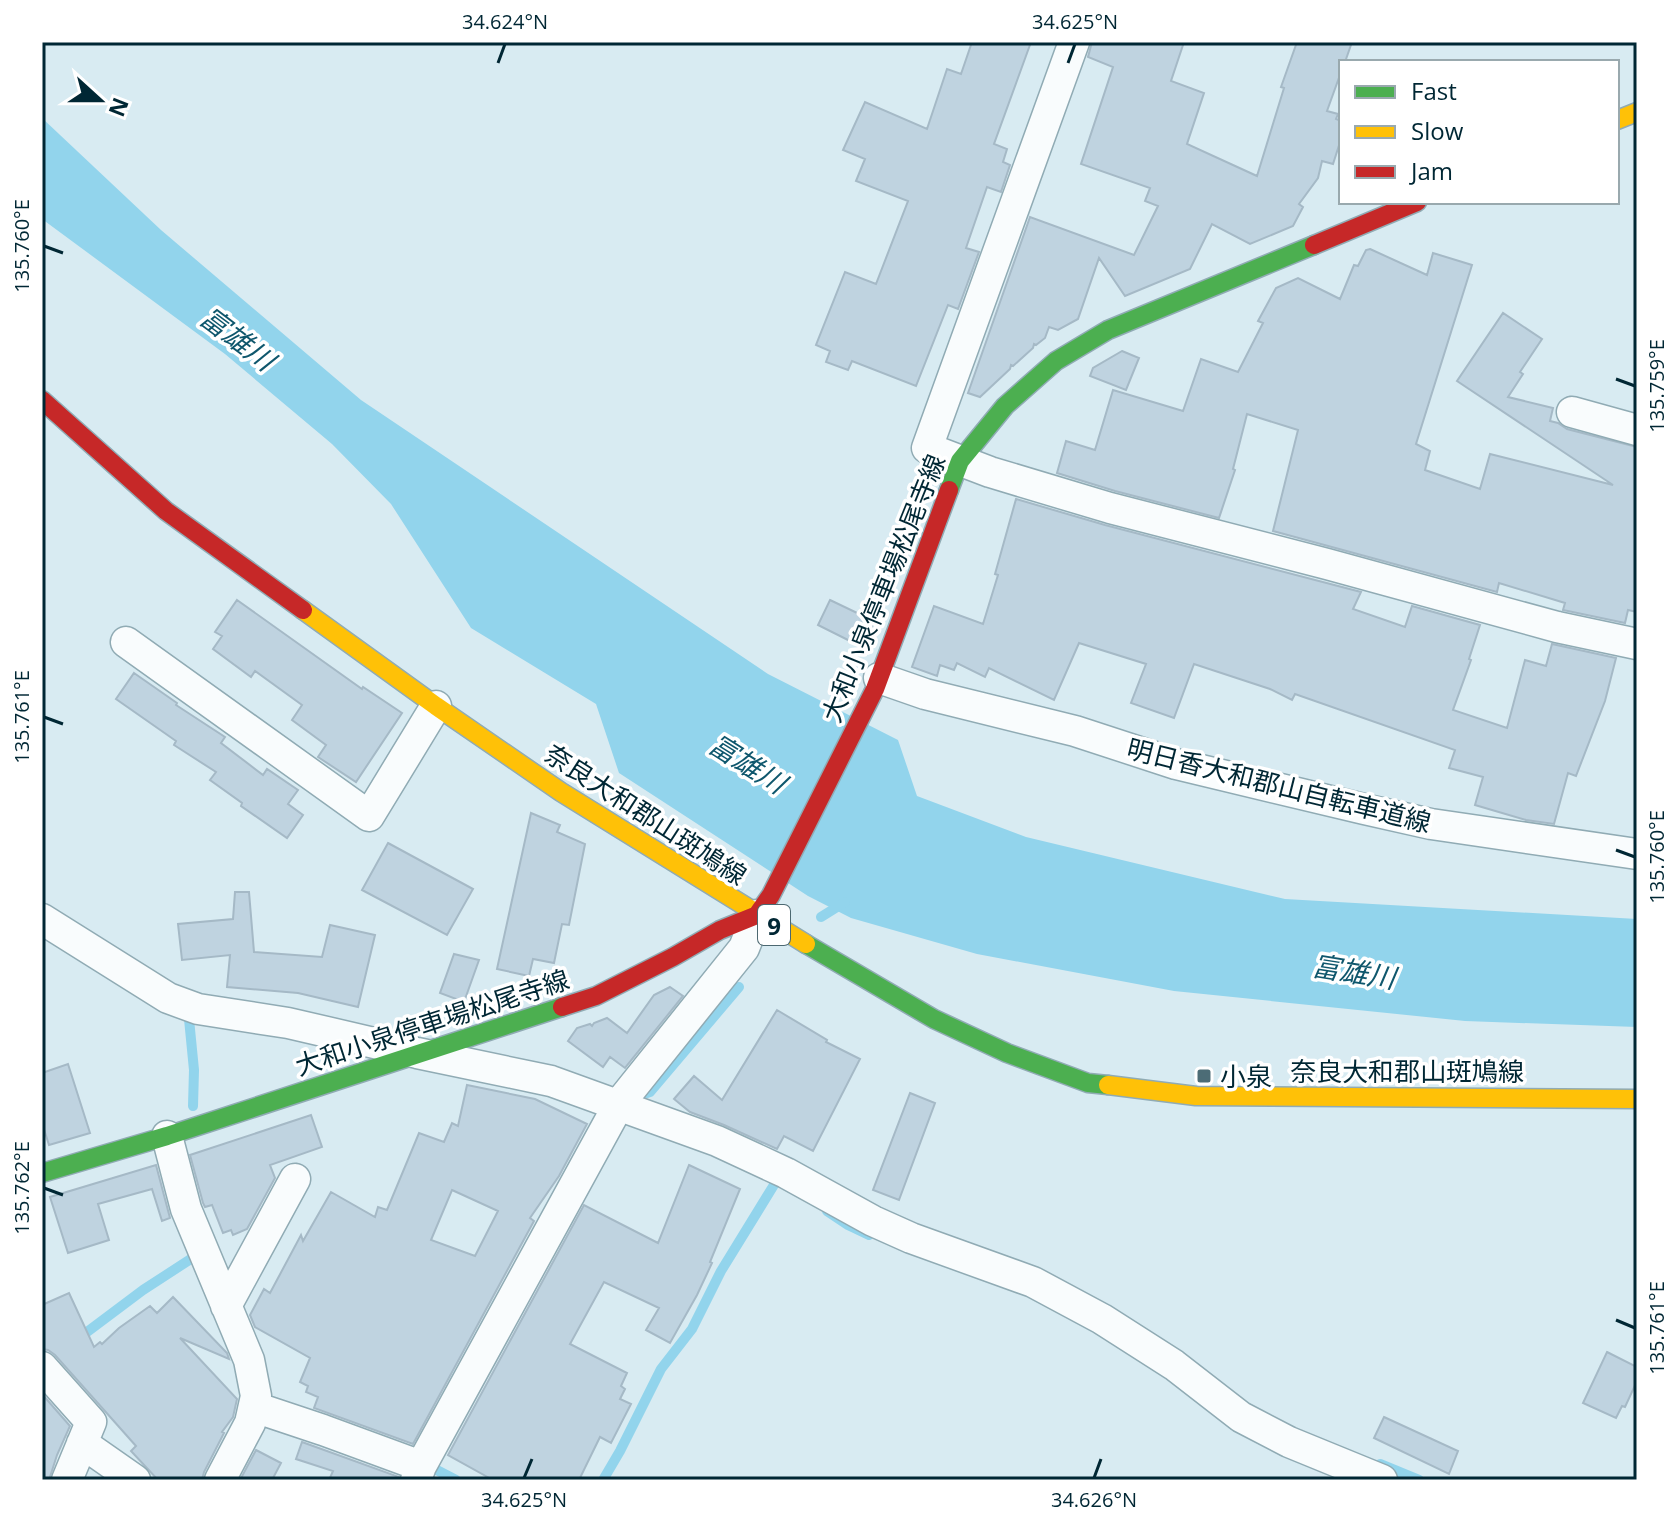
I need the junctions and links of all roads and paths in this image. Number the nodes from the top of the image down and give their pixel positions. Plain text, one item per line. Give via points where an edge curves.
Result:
1 (1074, 42) edge
2 (1412, 204) edge
3 (42, 400) edge
4 (1572, 412) dead end
5 (1637, 430) edge
6 (960, 461) junction
7 (126, 642) dead end
8 (1637, 644) edge
9 (877, 684) junction
10 (436, 706) junction
11 (1637, 854) edge
12 (764, 905) junction
13 (42, 919) edge
14 (417, 1053) junction
15 (1637, 1099) edge
16 (620, 1105) junction
17 (167, 1136) junction
18 (42, 1173) edge
19 (295, 1179) dead end
20 (226, 1306) junction
21 (43, 1368) edge
22 (254, 1407) junction
23 (82, 1443) junction
24 (418, 1473) edge
25 (67, 1480) edge
26 (135, 1480) edge
27 (220, 1480) edge
28 (1382, 1480) edge

1 - 6 street via 927,448
2 - 6 main road, 大和小泉停車場松尾寺線 via 1108,330 1056,361 1005,406
3 - 10 main road, 奈良大和郡山斑鳩線 / 9 via 166,511
4 - 5 street
6 - 8 street via 1110,508
6 - 9 main road, 大和小泉停車場松尾寺線
7 - 10 street via 369,816
9 - 11 street, 明日香大和郡山自転車道線 via 1075,731 1176,764 1431,824
9 - 12 main road, 大和小泉停車場松尾寺線
10 - 12 main road, 奈良大和郡山斑鳩線 / 9 via 561,792
12 - 14 main road, 大和小泉停車場松尾寺線 via 596,996
12 - 15 main road, 奈良大和郡山斑鳩線 / 9 via 934,1019 1088,1083 1196,1096
12 - 16 street via 744,948
13 - 14 street via 168,998 198,1009 288,1023
14 - 16 street via 551,1081
14 - 17 main road, 大和小泉停車場松尾寺線
16 - 24 street
16 - 28 street via 717,1141 873,1221 1033,1282 1102,1319 1241,1417
17 - 18 main road, 大和小泉停車場松尾寺線
17 - 20 street via 186,1209
19 - 20 street
20 - 22 street via 249,1360
21 - 23 street via 91,1422
22 - 24 street via 323,1430
22 - 27 street
23 - 25 street
23 - 26 street

